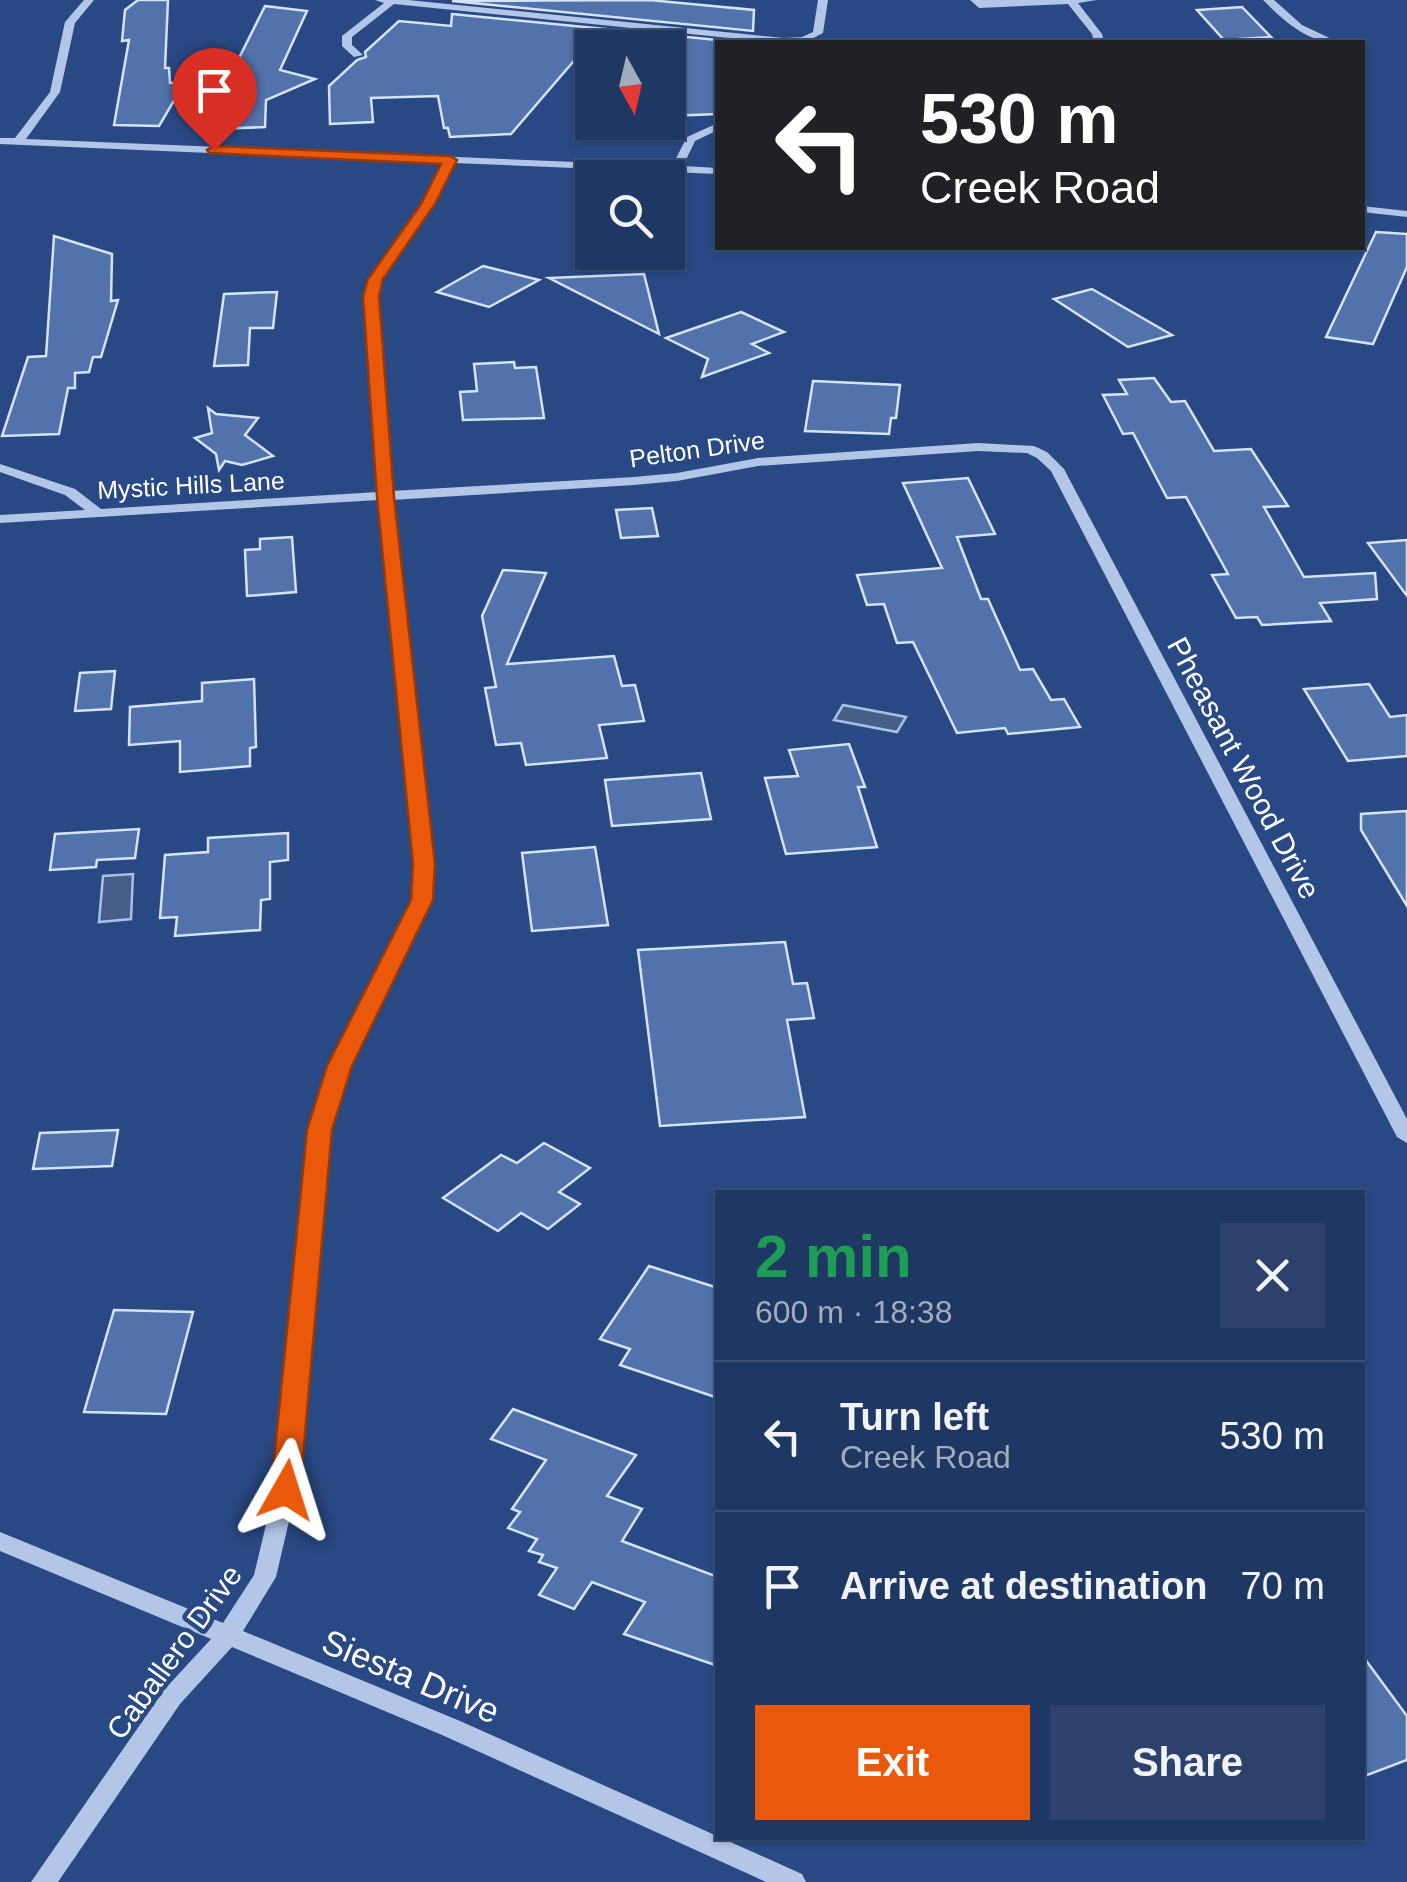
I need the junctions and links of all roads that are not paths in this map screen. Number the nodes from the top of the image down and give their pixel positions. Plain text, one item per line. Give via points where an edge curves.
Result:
1 (88, 0) edge
2 (380, 0) edge
3 (823, 0) edge
4 (1092, 0) edge
5 (1268, 0) edge
6 (394, 1) edge
7 (1071, 1) edge
8 (977, 2) edge
9 (804, 40) edge
10 (1098, 40) edge
11 (1329, 40) edge
12 (358, 55) dead end
13 (715, 127) edge
14 (0, 141) edge
15 (18, 142) junction
16 (450, 160) junction
17 (680, 160) edge
18 (575, 165) edge
19 (685, 169) edge
20 (715, 171) edge
21 (1365, 209) edge
22 (1407, 214) edge
23 (1015, 446) joint
24 (0, 468) edge
25 (386, 497) junction
26 (98, 513) junction
27 (0, 520) edge
28 (1407, 1137) edge
29 (0, 1541) edge
30 (226, 1638) junction
31 (44, 1882) edge
32 (794, 1882) edge

1 - 15 street via 70,22 55,92
2 - 6 street
3 - 9 street via 818,33
4 - 7 street
5 - 11 street via 1298,26
6 - 9 street
6 - 12 street via 347,36 347,46
7 - 8 street
7 - 10 street
13 - 17 street via 691,139
14 - 15 street
15 - 16 street
16 - 18 street
16 - 25 street, Caballero Drive via 375,279 371,296
19 - 20 street
21 - 22 street
23 - 25 street, Pelton Drive
23 - 28 street, Pheasant Wood Drive via 1042,455 1057,469
24 - 26 street via 70,492
25 - 26 street, Mystic Hills Lane
25 - 30 street, Caballero Drive via 424,864 422,900 340,1066 320,1130 286,1490 264,1577
26 - 27 street, Mystic Hills Lane
29 - 30 street, Siesta Drive
30 - 31 street, Caballero Drive via 172,1697
30 - 32 street, Siesta Drive via 451,1728

